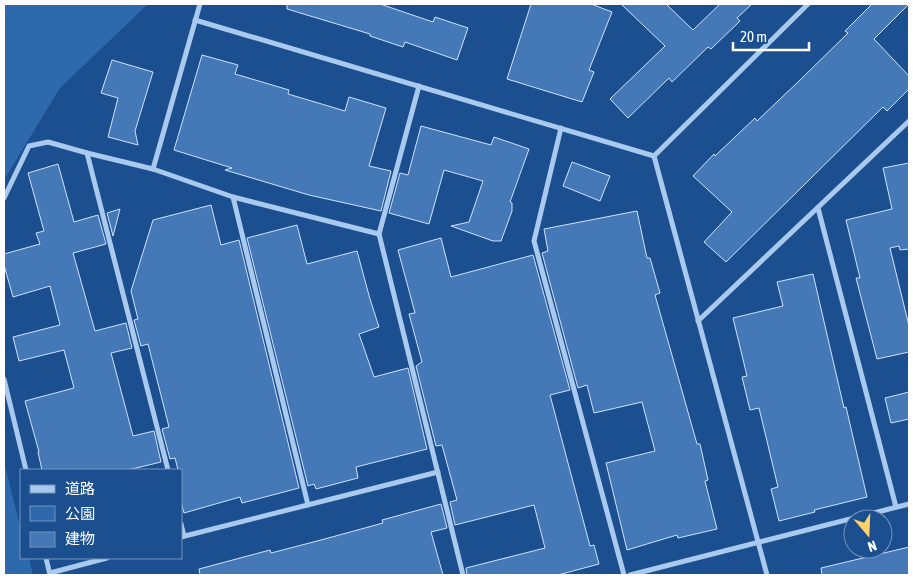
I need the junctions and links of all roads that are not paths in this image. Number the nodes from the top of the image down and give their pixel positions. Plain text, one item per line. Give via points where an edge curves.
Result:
1 (200, 4) edge
2 (808, 4) edge
3 (195, 20) junction
4 (419, 86) junction
5 (909, 121) edge
6 (561, 128) junction
7 (87, 153) junction
8 (654, 156) junction
9 (153, 170) junction
10 (233, 197) junction
11 (4, 198) edge
12 (818, 208) junction
13 (380, 234) junction
14 (698, 321) junction
15 (4, 379) edge
16 (26, 469) edge
17 (168, 469) edge
18 (438, 472) junction
19 (909, 504) edge
20 (308, 505) junction
21 (896, 507) junction
22 (183, 537) edge
23 (759, 542) junction
24 (46, 559) edge
25 (103, 559) edge
26 (50, 574) edge
27 (463, 575) edge
28 (624, 575) edge
29 (630, 575) edge
30 (767, 575) edge

1 - 3 street
2 - 8 street
3 - 4 street
3 - 9 street
4 - 6 street
4 - 13 street
5 - 12 street
6 - 8 street
6 - 28 street via 534,242
7 - 9 street
7 - 11 street via 48,142 30,146
7 - 17 street
8 - 14 street
9 - 10 street
10 - 13 street
10 - 20 street
12 - 14 street
12 - 21 street
13 - 18 street
14 - 23 street
15 - 16 street
18 - 20 street
18 - 27 street
19 - 21 street
20 - 22 street
21 - 23 street
23 - 29 street
23 - 30 street
24 - 26 street
25 - 26 street

